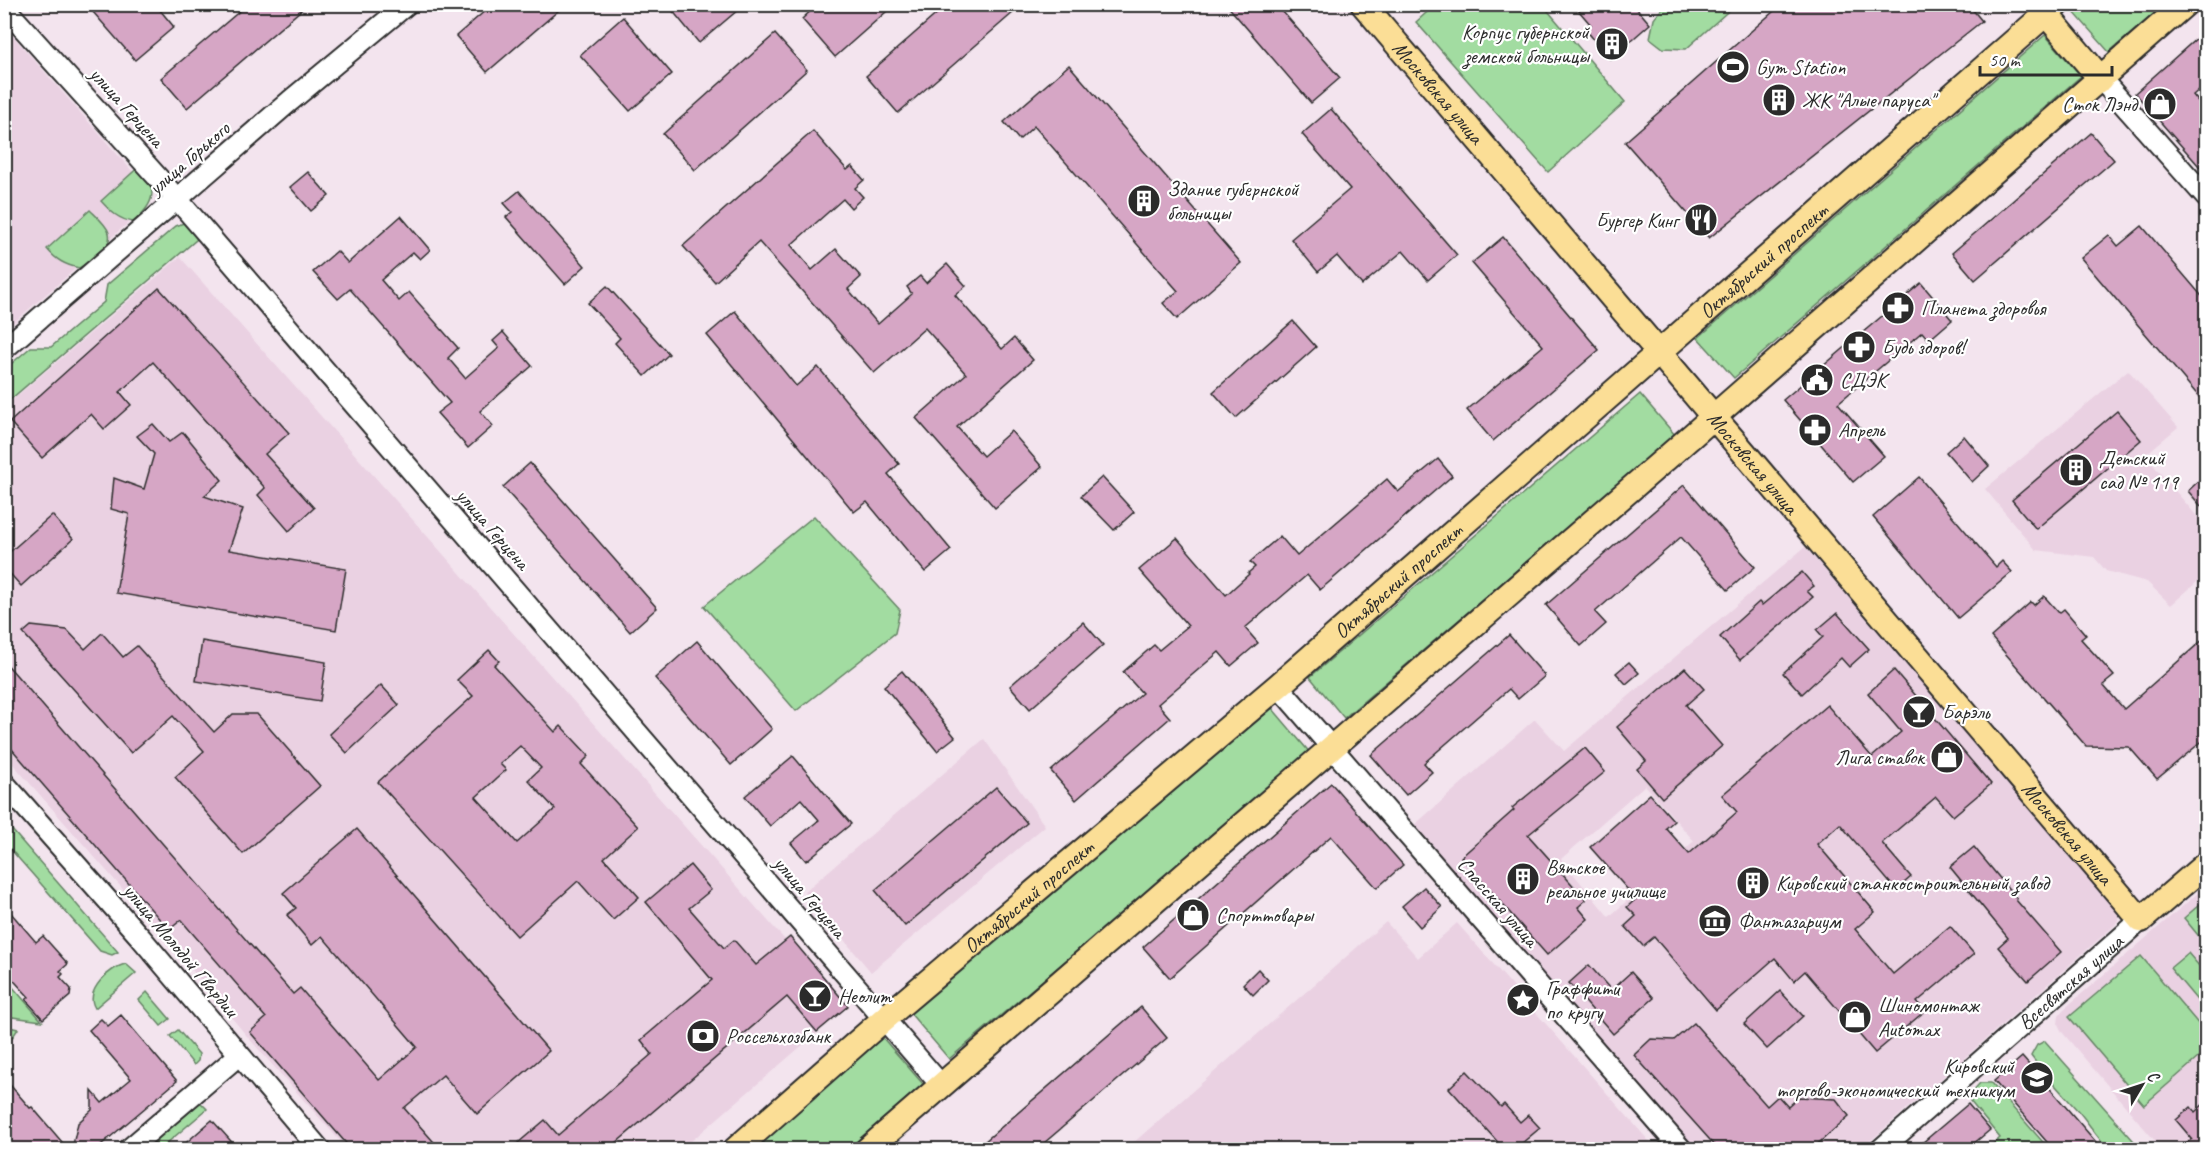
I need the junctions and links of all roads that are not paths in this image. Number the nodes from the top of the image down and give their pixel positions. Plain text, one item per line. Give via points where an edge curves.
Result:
1 (407, 4) edge
2 (1363, 4) edge
3 (2185, 4) edge
4 (4, 7) edge
5 (2047, 8) edge
6 (2101, 79) junction
7 (2206, 197) edge
8 (178, 200) junction
9 (4, 349) edge
10 (1659, 353) junction
11 (1714, 416) junction
12 (1278, 686) junction
13 (1332, 747) junction
14 (4, 783) edge
15 (2206, 864) edge
16 (2141, 920) junction
17 (884, 1019) junction
18 (239, 1055) junction
19 (941, 1085) junction
20 (128, 1149) edge
21 (320, 1149) edge
22 (735, 1149) edge
23 (867, 1149) edge
24 (1682, 1149) edge
25 (1880, 1149) edge

1 - 8 street, улица Горького
2 - 10 main road, Московская улица
3 - 6 main road
4 - 8 street, улица Герцена
5 - 6 main road
5 - 10 main road, Октябрьский проспект
6 - 7 street
6 - 11 main road
8 - 9 street, улица Горького
8 - 17 street, улица Герцена
10 - 11 main road, Московская улица
10 - 12 main road, Октябрьский проспект
11 - 13 main road
11 - 16 main road, Московская улица
12 - 13 street, Спасская улица
12 - 17 main road, Октябрьский проспект
13 - 19 main road
13 - 24 street, Спасская улица
14 - 18 street, улица Молодой Гвардии
15 - 16 main road, Всесвятская улица
16 - 25 street, Всесвятская улица
17 - 19 street, улица Герцена
17 - 22 main road, Октябрьский проспект
18 - 20 street
18 - 21 street, улица Молодой Гвардии
19 - 23 main road

